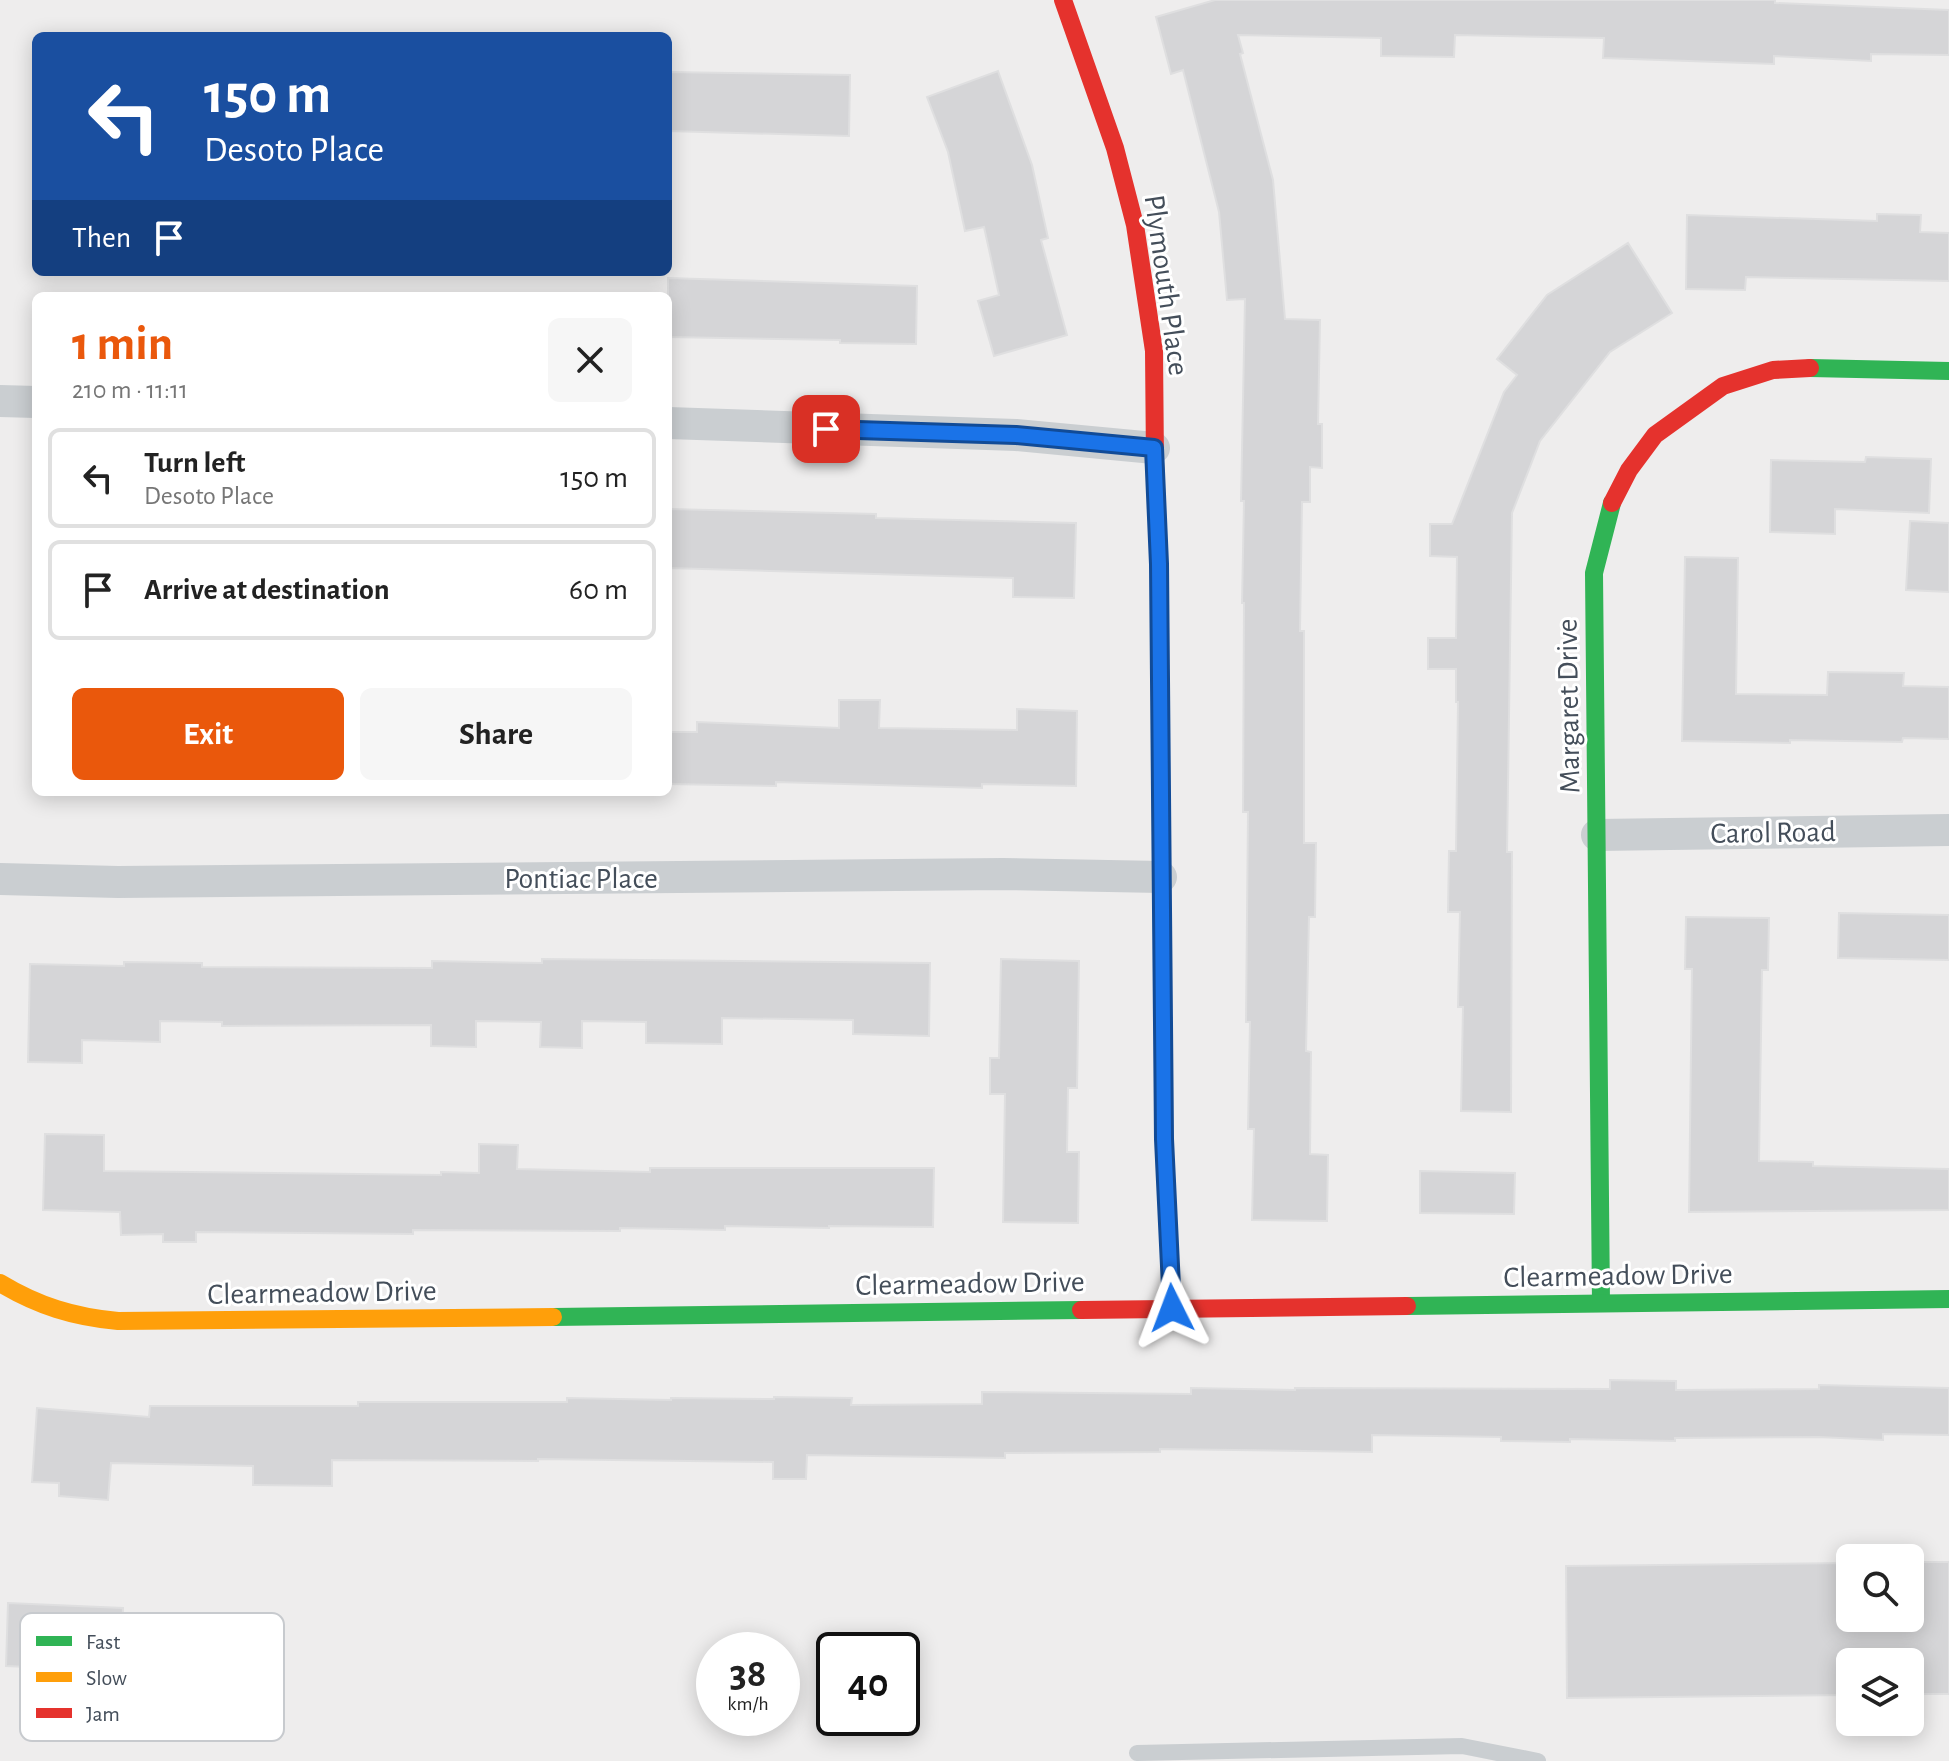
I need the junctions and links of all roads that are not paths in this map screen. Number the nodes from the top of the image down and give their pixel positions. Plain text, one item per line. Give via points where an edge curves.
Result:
1 (1063, 0) edge
2 (1949, 371) edge
3 (0, 401) edge
4 (32, 402) edge
5 (672, 423) edge
6 (1154, 448) junction
7 (1949, 830) edge
8 (1597, 835) junction
9 (1161, 877) junction
10 (0, 879) edge
11 (0, 1283) edge
12 (1949, 1299) edge
13 (1601, 1303) junction
14 (1172, 1308) junction
15 (1137, 1753) dead end
16 (1538, 1761) edge

1 - 6 street, Plymouth Place via 1115,148 1135,225 1154,351
2 - 8 street, Margaret Drive via 1773,370 1723,386 1655,435 1608,511 1594,573
3 - 4 street
5 - 6 street via 1016,435
6 - 9 street, Plymouth Place
7 - 8 street, Carol Road
8 - 13 street, Margaret Drive
9 - 10 street, Pontiac Place
9 - 14 street, Plymouth Place
11 - 14 street, Clearmeadow Drive via 88,1320 164,1322
12 - 13 street, Clearmeadow Drive
13 - 14 street, Clearmeadow Drive
15 - 16 lane via 1462,1746

